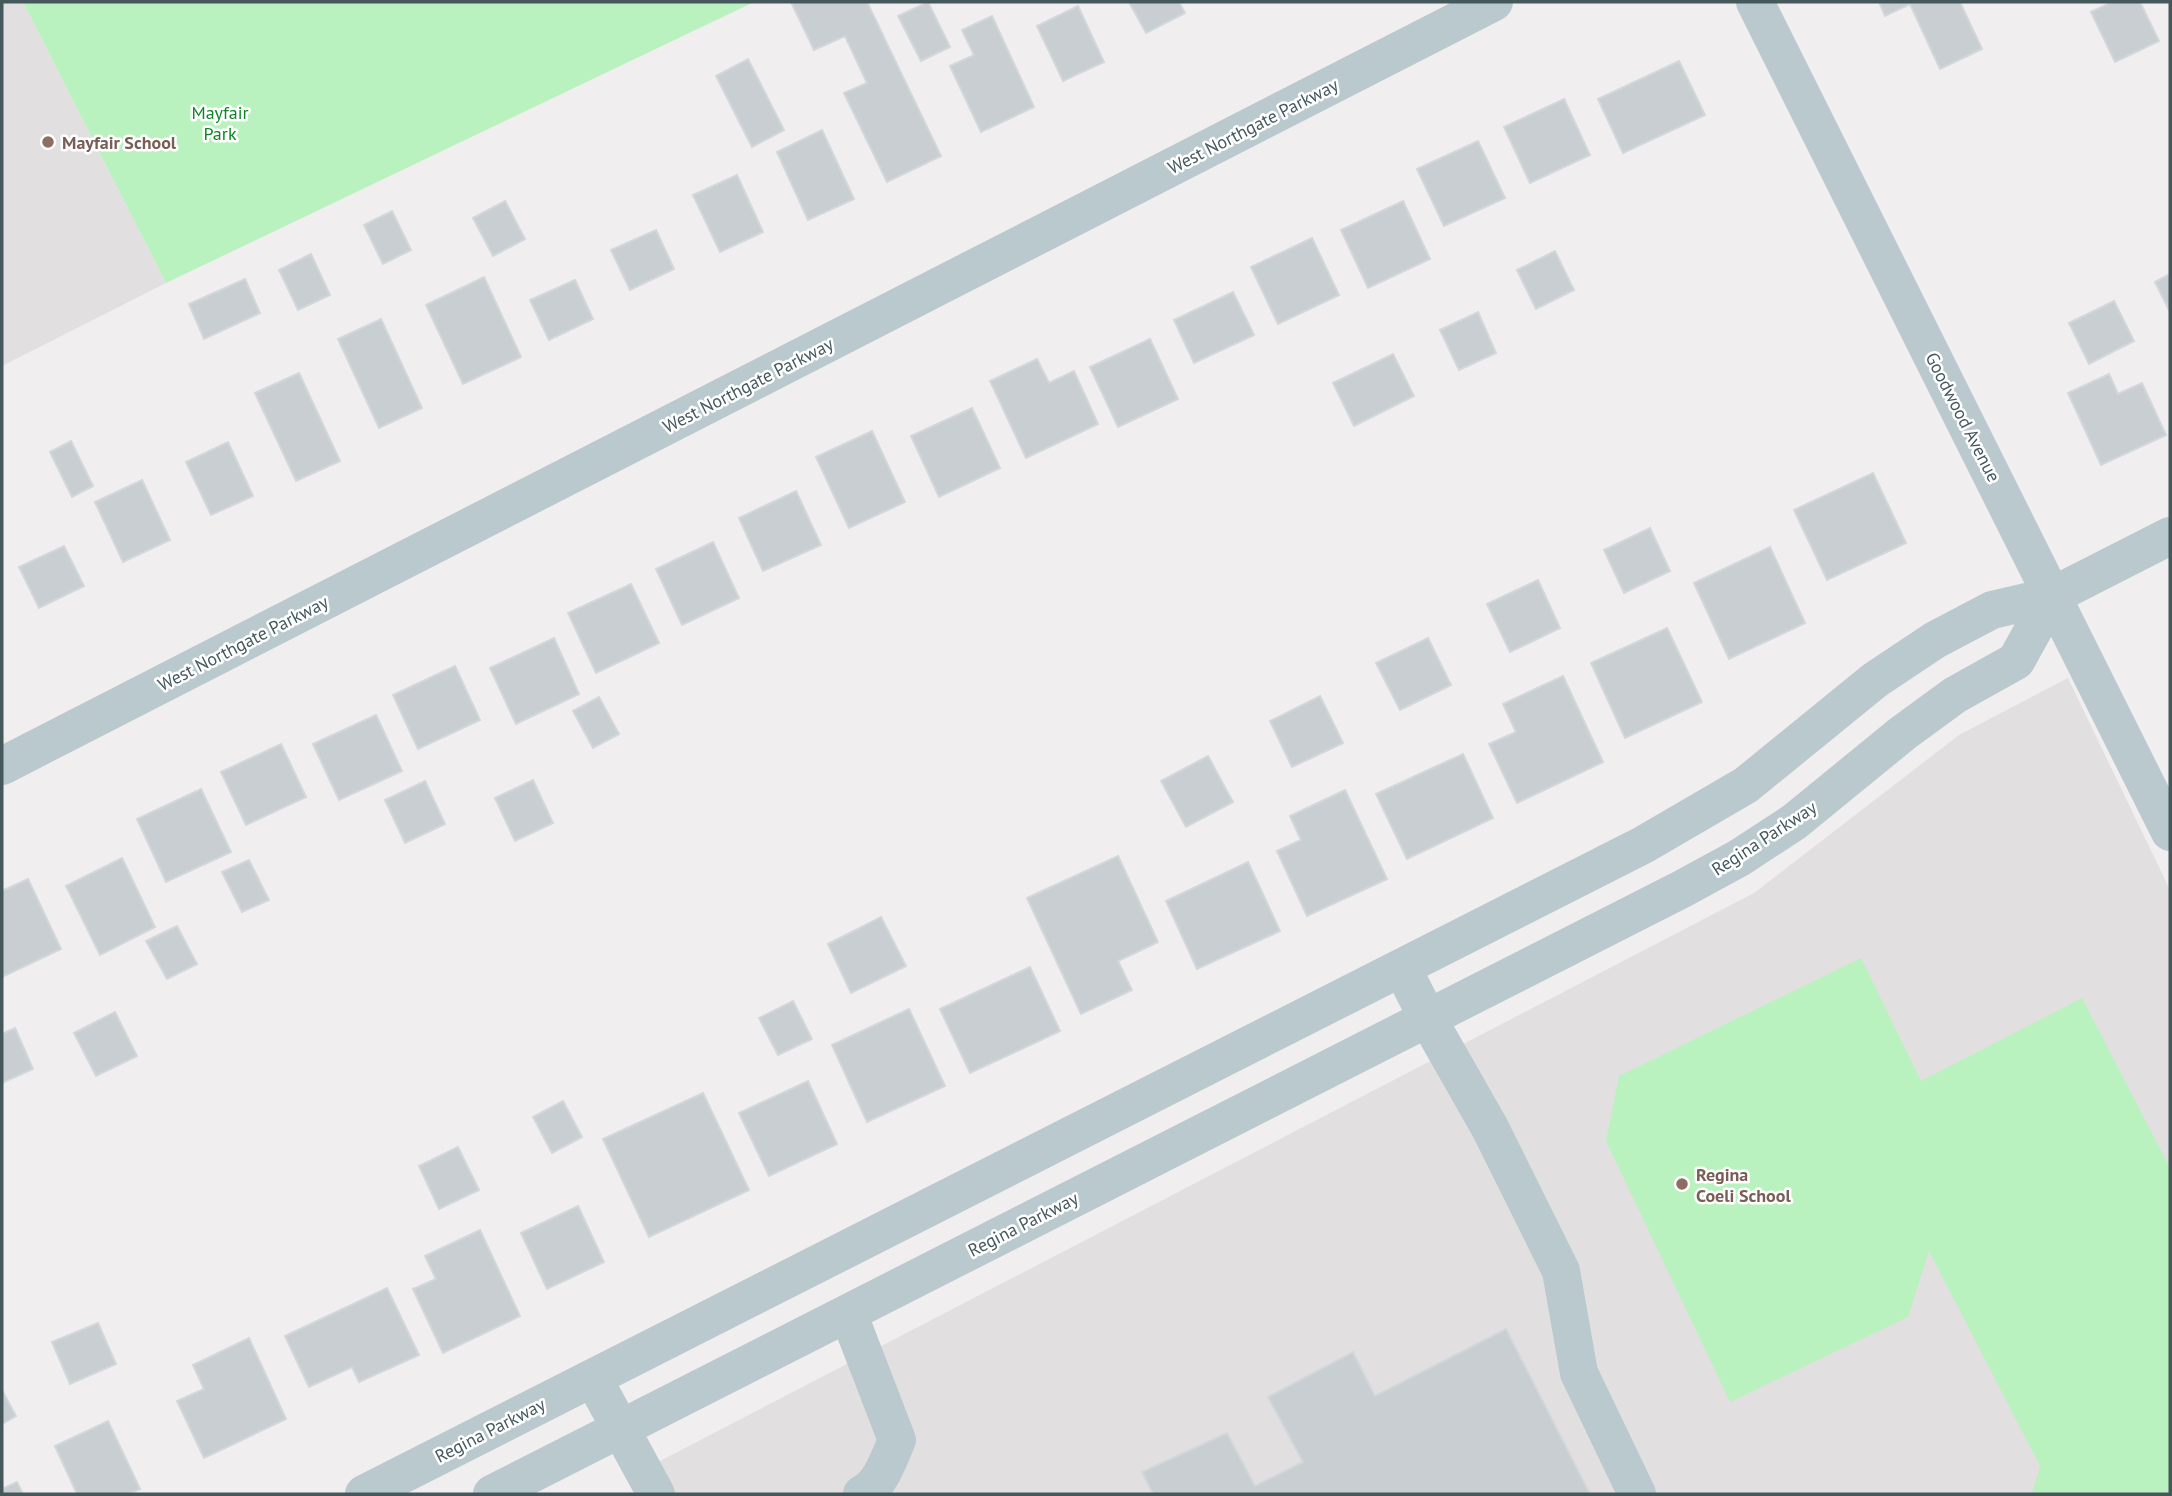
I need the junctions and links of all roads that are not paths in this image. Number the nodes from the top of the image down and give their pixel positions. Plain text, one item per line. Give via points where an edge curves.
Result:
1 (1494, 2) edge
2 (1755, 2) edge
3 (2170, 536) edge
4 (2052, 596) junction
5 (2, 766) edge
6 (2170, 832) edge
7 (1402, 968) junction
8 (1428, 1019) junction
9 (848, 1313) junction
10 (593, 1378) junction
11 (619, 1430) junction
12 (382, 1490) edge
13 (492, 1494) edge
14 (656, 1494) edge
15 (862, 1494) edge
16 (1637, 1494) edge

1 - 5 street, West Northgate Parkway
2 - 4 street, Goodwood Avenue
3 - 4 street, Regina Parkway
4 - 6 street, Goodwood Avenue
4 - 7 street, Regina Parkway via 1992,610 1935,640 1875,680 1716,804
4 - 8 street, Regina Parkway via 2016,661 1955,695 1794,822 1682,889
7 - 8 street
7 - 10 street, Regina Parkway
8 - 9 street, Regina Parkway
8 - 16 street via 1490,1128 1561,1271 1578,1373
9 - 11 street, Regina Parkway
9 - 15 street via 897,1440 884,1470
10 - 11 street
10 - 12 street, Regina Parkway
11 - 13 street, Regina Parkway
11 - 14 street

